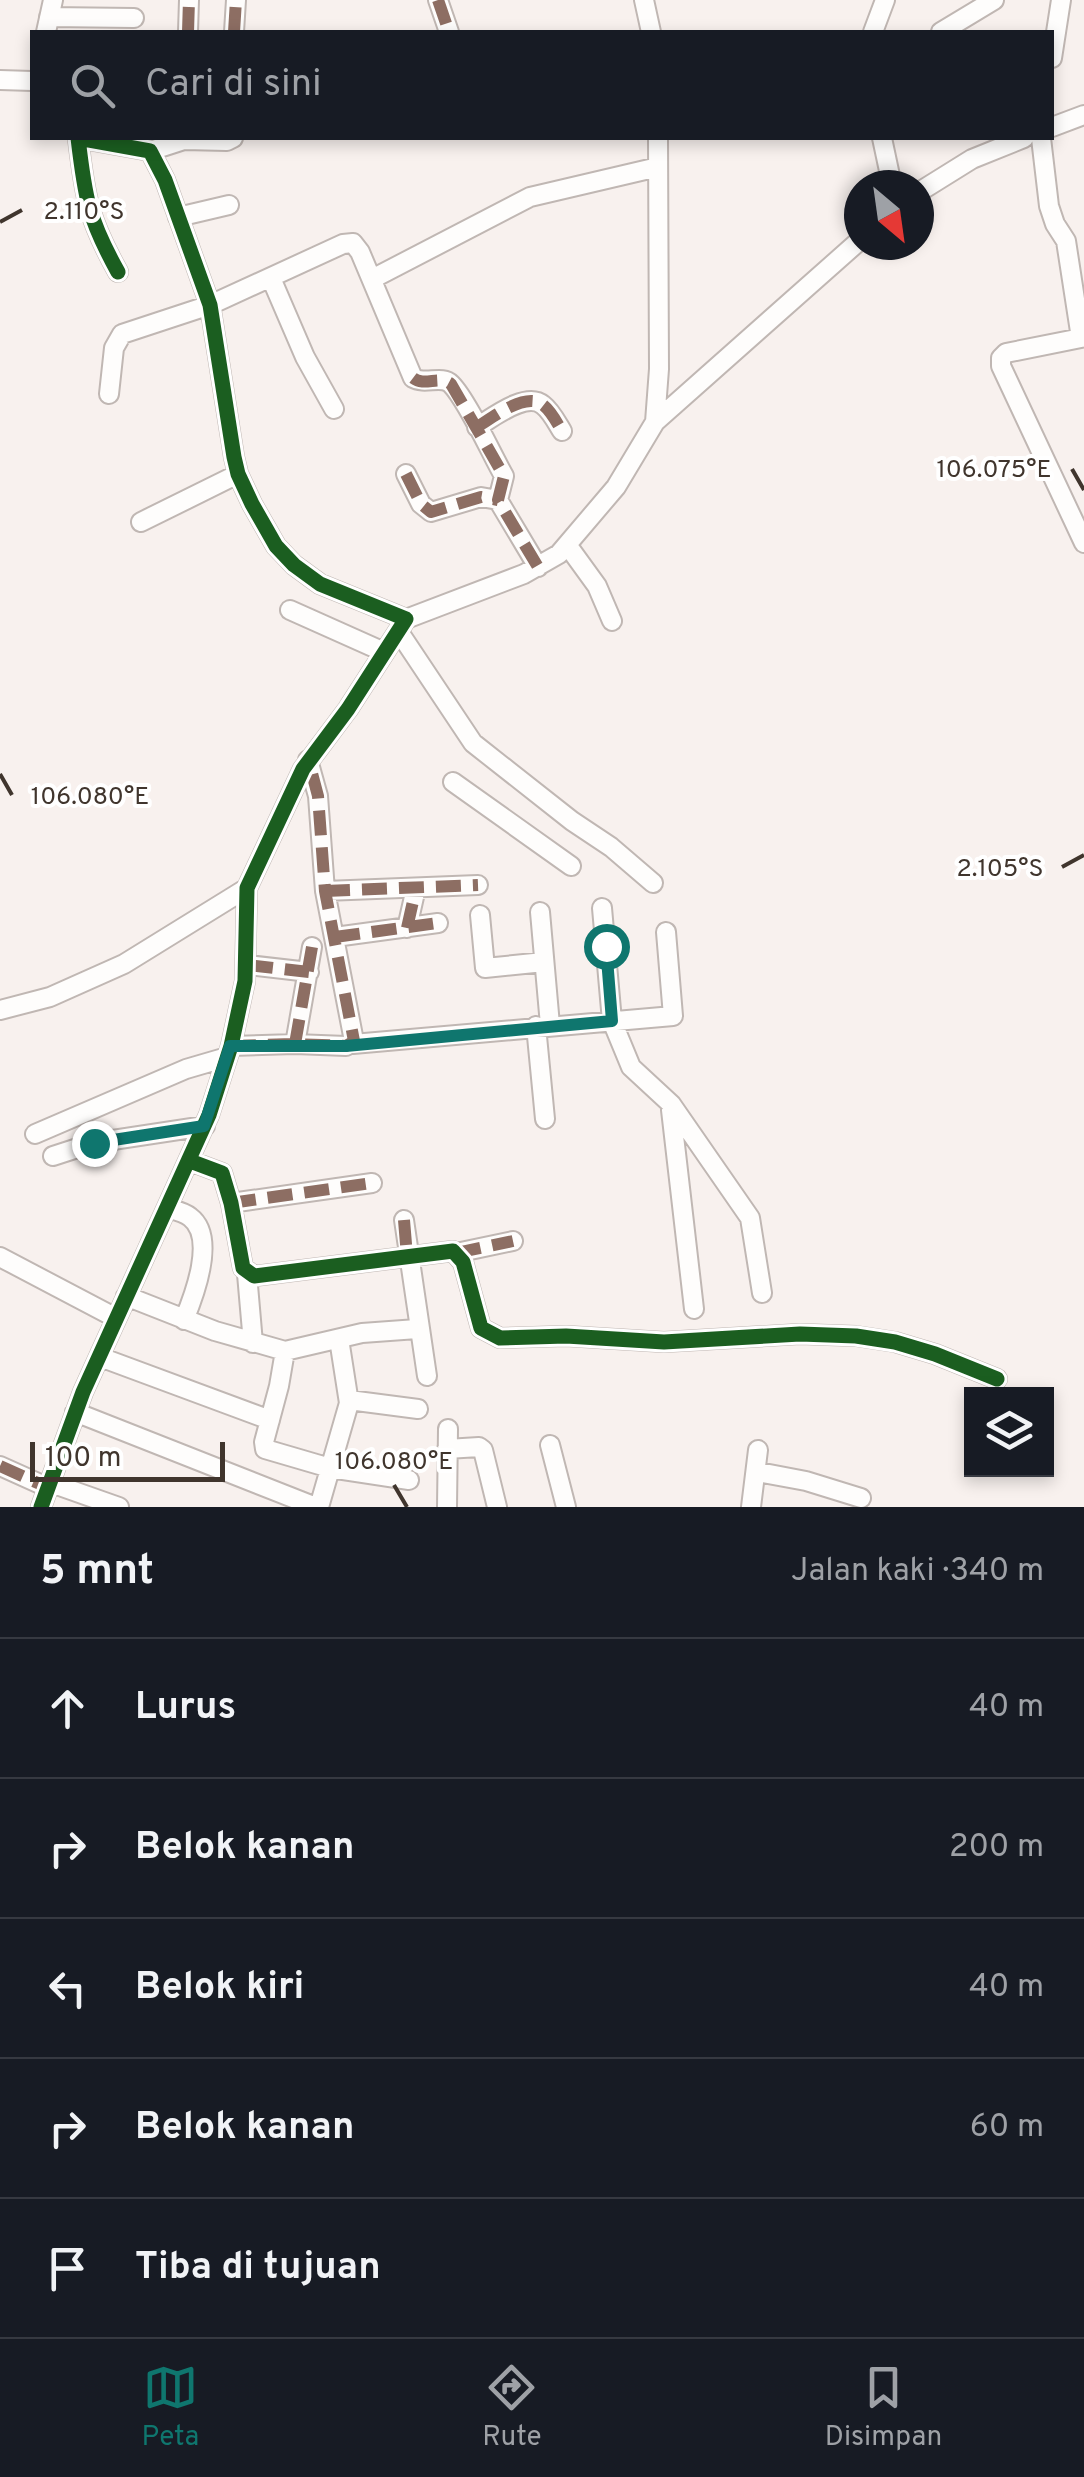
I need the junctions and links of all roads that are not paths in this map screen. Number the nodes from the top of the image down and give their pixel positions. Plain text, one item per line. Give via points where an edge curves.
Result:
1 (189, 0) edge
2 (236, 0) edge
3 (438, 0) edge
4 (644, 0) edge
5 (885, 0) edge
6 (994, 0) edge
7 (1061, 0) edge
8 (49, 16) edge
9 (134, 18) dead end
10 (188, 30) edge
11 (234, 30) edge
12 (448, 30) edge
13 (651, 30) edge
14 (875, 30) edge
15 (944, 30) edge
16 (1054, 45) edge
17 (0, 80) edge
18 (30, 80) edge
19 (1084, 115) edge
20 (1054, 126) edge
21 (78, 140) edge
22 (89, 140) edge
23 (181, 140) edge
24 (658, 140) edge
25 (882, 140) edge
26 (1019, 140) edge
27 (1040, 140) edge
28 (150, 151) junction
29 (658, 167) junction
30 (889, 170) edge
31 (934, 183) edge
32 (229, 204) dead end
33 (178, 217) junction
34 (1075, 238) edge
35 (844, 254) edge
36 (118, 272) dead end
37 (271, 278) junction
38 (372, 279) junction
39 (210, 304) junction
40 (110, 394) dead end
41 (334, 409) dead end
42 (656, 422) junction
43 (476, 427) junction
44 (562, 431) dead end
45 (238, 474) junction
46 (406, 474) dead end
47 (498, 500) junction
48 (141, 522) dead end
49 (1084, 543) edge
50 (568, 546) junction
51 (538, 567) junction
52 (290, 610) dead end
53 (612, 621) dead end
54 (403, 625) junction
55 (384, 652) junction
56 (308, 760) junction
57 (453, 782) dead end
58 (570, 866) dead end
59 (653, 882) dead end
60 (478, 886) dead end
61 (247, 888) junction
62 (416, 888) junction
63 (325, 891) junction
64 (602, 908) dead end
65 (540, 912) dead end
66 (480, 915) dead end
67 (438, 923) dead end
68 (406, 928) junction
69 (666, 932) dead end
70 (335, 937) junction
71 (312, 948) dead end
72 (544, 962) junction
73 (248, 965) junction
74 (310, 972) junction
75 (0, 1010) edge
76 (612, 1021) junction
77 (543, 1026) junction
78 (295, 1044) junction
79 (353, 1044) junction
80 (229, 1051) junction
81 (671, 1104) junction
82 (545, 1119) dead end
83 (204, 1126) junction
84 (34, 1134) dead end
85 (53, 1156) dead end
86 (190, 1160) junction
87 (372, 1183) dead end
88 (231, 1202) junction
89 (167, 1208) junction
90 (404, 1220) dead end
91 (512, 1240) dead end
92 (456, 1253) junction
93 (407, 1256) junction
94 (0, 1257) edge
95 (248, 1274) junction
96 (762, 1293) dead end
97 (126, 1296) junction
98 (694, 1310) dead end
99 (116, 1318) junction
100 (184, 1320) junction
101 (418, 1329) junction
102 (339, 1339) junction
103 (253, 1343) junction
104 (285, 1351) junction
105 (100, 1358) junction
106 (426, 1376) dead end
107 (997, 1380) dead end
108 (349, 1400) junction
109 (418, 1409) dead end
110 (75, 1412) junction
111 (270, 1420) junction
112 (448, 1428) dead end
113 (550, 1445) dead end
114 (447, 1449) junction
115 (758, 1450) dead end
116 (0, 1466) edge
117 (330, 1468) junction
118 (758, 1472) junction
119 (408, 1480) dead end
120 (50, 1485) junction
121 (862, 1498) dead end
122 (41, 1507) edge
123 (118, 1507) edge
124 (318, 1507) edge
125 (447, 1507) edge
126 (497, 1507) edge
127 (566, 1507) edge
128 (751, 1507) edge

1 - 10 street
2 - 11 street
3 - 12 street
4 - 13 street
5 - 14 street
6 - 15 street
7 - 16 street
8 - 9 street
17 - 18 street
19 - 20 street
21 - 36 street via 86,204
22 - 28 street
23 - 28 street
24 - 29 street
25 - 30 street
26 - 31 street
27 - 34 street via 1055,224
28 - 33 street
29 - 38 street via 530,197
29 - 42 street
32 - 33 street
33 - 39 street
34 - 49 street via 1082,338 1000,358
35 - 42 street
37 - 38 street via 348,242 357,246
37 - 39 street
37 - 41 street
38 - 43 street via 414,378 451,384
39 - 40 street via 122,334 114,348
39 - 45 street
42 - 50 street
43 - 44 street via 536,401
43 - 47 street via 504,476
45 - 48 street
45 - 54 street via 276,546 294,565
46 - 47 street via 431,512 481,497
47 - 51 street
50 - 51 street
50 - 53 street via 598,586
51 - 54 street
52 - 55 street
54 - 55 street
54 - 59 street via 472,743
55 - 56 street
56 - 61 street
56 - 63 street via 318,796
57 - 58 street
60 - 62 street
61 - 73 street
61 - 75 street via 124,964
62 - 63 street
62 - 68 street
63 - 70 street
64 - 76 street
65 - 72 street
66 - 72 street via 485,968
67 - 68 street
68 - 70 street
69 - 76 street via 673,1016
70 - 79 street
71 - 74 street
72 - 77 street
73 - 74 street
73 - 80 street
74 - 78 street
76 - 77 street
76 - 81 street via 631,1067
77 - 79 street
77 - 82 street
78 - 79 street
78 - 80 street
80 - 83 street
80 - 84 street
81 - 96 street via 750,1218
81 - 98 street
83 - 85 street
83 - 86 street
86 - 88 street via 220,1171
86 - 89 street
87 - 88 street
88 - 95 street
89 - 97 street
89 - 100 street via 188,1215 198,1231 200,1279
90 - 93 street
91 - 92 street
92 - 93 street
92 - 107 street via 481,1328 500,1338 856,1336 936,1354
93 - 95 street
93 - 101 street
94 - 99 street
95 - 103 street
97 - 99 street
97 - 100 street
99 - 105 street
100 - 103 street
101 - 102 street
101 - 106 street
102 - 104 street
102 - 108 street
103 - 104 street
104 - 111 street
105 - 110 street
105 - 111 street
108 - 109 street
108 - 117 street
110 - 120 street
110 - 124 street
111 - 117 street via 264,1449
112 - 114 street
113 - 127 street
114 - 125 street
114 - 126 street via 483,1450
115 - 118 street
116 - 120 street
117 - 119 street
117 - 124 street
118 - 121 street
118 - 128 street
120 - 122 street
120 - 123 street

